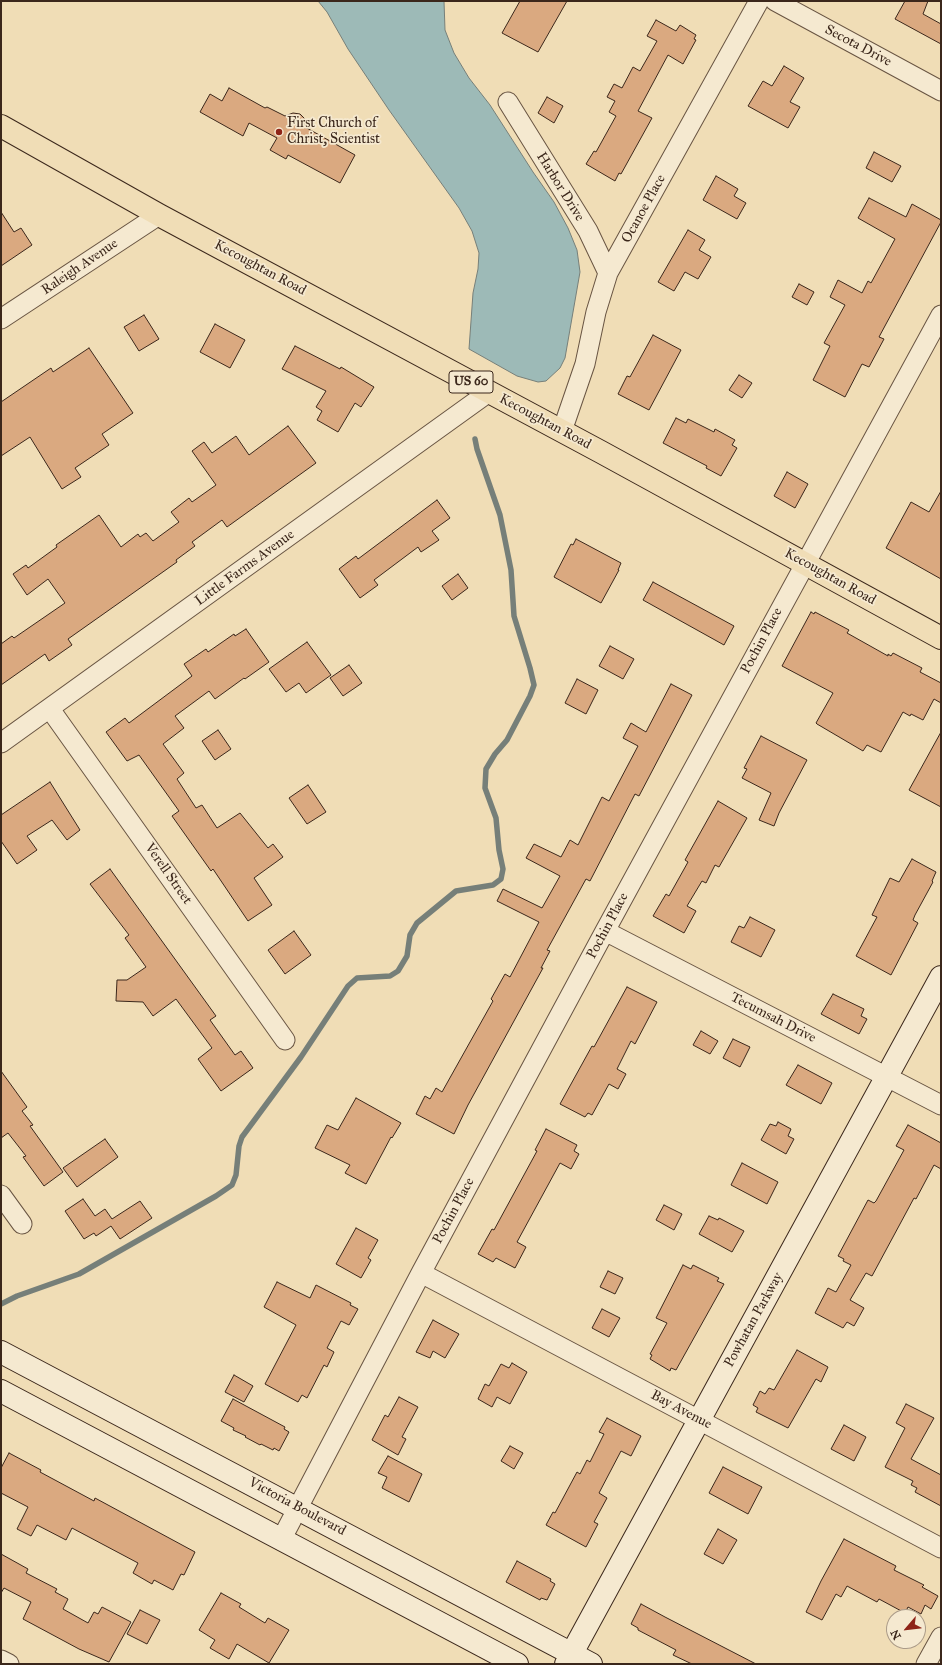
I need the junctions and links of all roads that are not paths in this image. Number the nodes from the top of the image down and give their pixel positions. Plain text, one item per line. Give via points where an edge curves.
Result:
1 (759, 1) edge
2 (774, 1) edge
3 (941, 90) edge
4 (508, 102) dead end
5 (1, 126) edge
6 (159, 214) junction
7 (608, 273) junction
8 (941, 315) edge
9 (1, 319) edge
10 (489, 392) junction
11 (562, 431) junction
12 (805, 563) junction
13 (941, 638) edge
14 (50, 708) junction
15 (1, 743) edge
16 (605, 931) junction
17 (941, 976) edge
18 (286, 1040) dead end
19 (886, 1077) junction
20 (941, 1105) edge
21 (1, 1195) edge
22 (22, 1224) dead end
23 (421, 1272) junction
24 (1, 1352) edge
25 (1, 1391) edge
26 (699, 1420) junction
27 (297, 1507) junction
28 (280, 1540) junction
29 (941, 1548) edge
30 (941, 1637) edge
31 (569, 1659) edge
32 (1, 1660) edge
33 (9, 1664) edge
34 (518, 1664) edge
35 (591, 1664) edge
36 (926, 1664) edge

1 - 7 street, Ocanoe Place
2 - 3 street, Secota Drive
4 - 7 street, Harbor Drive via 588,231
5 - 6 main road, Kecoughtan Road / US 60
6 - 9 street, Raleigh Avenue
6 - 10 main road, Kecoughtan Road / US 60
7 - 11 street, Ocanoe Place via 596,312 585,364
8 - 12 street, Pochin Place
10 - 11 main road, Kecoughtan Road / US 60
10 - 14 street, Little Farms Avenue
11 - 12 main road, Kecoughtan Road / US 60
12 - 13 main road, Kecoughtan Road / US 60
12 - 16 street, Pochin Place
14 - 15 street, Little Farms Avenue
14 - 18 street, Verell Street
16 - 19 street, Tecumsah Drive
16 - 23 street, Pochin Place
17 - 19 main road, Powhatan Parkway
19 - 20 street, Tecumsah Drive
19 - 26 main road, Powhatan Parkway
21 - 22 street
23 - 26 street, Bay Avenue
23 - 27 street, Pochin Place
24 - 27 main road, Victoria Boulevard
25 - 28 main road
26 - 29 street, Bay Avenue
26 - 31 main road, Powhatan Parkway
27 - 28 street, Pochin Place
27 - 31 main road, Victoria Boulevard
28 - 34 main road
30 - 36 street
31 - 35 main road, Victoria Boulevard
32 - 33 street

